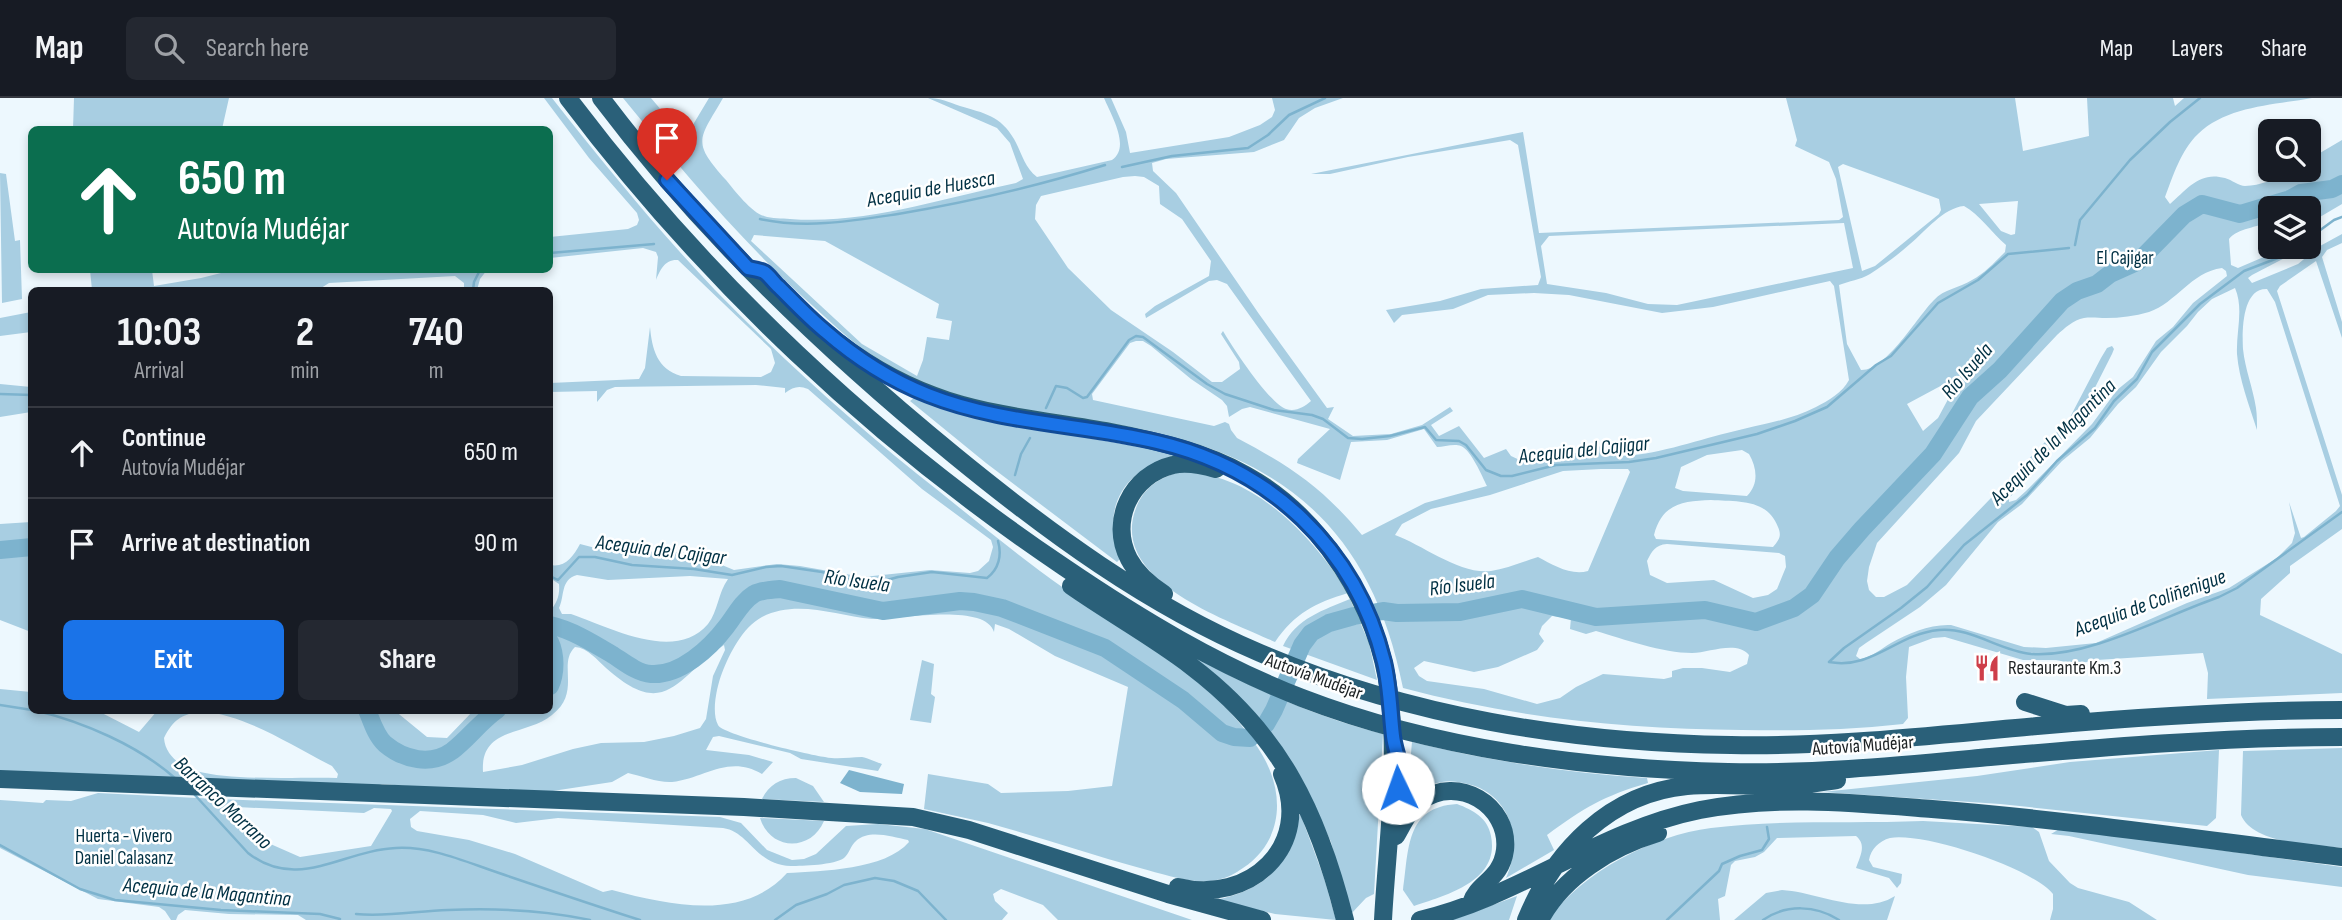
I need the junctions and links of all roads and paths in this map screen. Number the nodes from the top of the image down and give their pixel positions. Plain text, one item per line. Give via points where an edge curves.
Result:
1 (568, 98) edge
2 (601, 98) edge
3 (748, 268) junction
4 (942, 478) junction
5 (1290, 508) junction
6 (1237, 643) junction
7 (2025, 702) dead end
8 (2342, 710) edge
9 (2185, 715) junction
10 (1914, 726) dead end
11 (2342, 737) edge
12 (1393, 738) junction
13 (1872, 740) junction
14 (1279, 756) junction
15 (1897, 765) junction
16 (0, 779) edge
17 (1900, 807) junction
18 (1396, 836) junction
19 (2342, 857) edge
20 (1127, 880) junction
21 (1168, 894) junction
22 (1389, 894) junction
23 (1470, 905) junction
24 (1220, 920) edge
25 (1262, 920) edge
26 (1345, 920) edge
27 (1383, 920) edge
28 (1392, 920) edge
29 (1420, 920) edge
30 (1526, 920) edge
31 (1540, 920) edge

1 - 4 highway, Autovía Mudéjar via 645,194 748,306 836,389
2 - 3 highway, Autovía Mudéjar
3 - 5 highway via 764,272 853,354 917,390 993,414 1187,450 1248,476
3 - 6 highway, Autovía Mudéjar via 880,393 1044,526 1143,593
4 - 14 highway via 947,492 1014,544 1210,682 1240,709
4 - 15 highway, Autovía Mudéjar via 1028,543 1177,638 1307,700 1383,724 1549,758 1616,766 1746,772
5 - 6 highway via 1233,475 1191,464 1156,471 1126,505 1122,539 1133,567 1171,599 1233,632
5 - 12 highway via 1318,535 1367,612 1381,651
6 - 13 highway, Autovía Mudéjar via 1317,676 1401,701 1528,728 1731,746
7 - 9 highway via 2066,715 2167,708
8 - 9 highway, Autovía Mudéjar
9 - 13 highway, Autovía Mudéjar
10 - 13 highway via 1879,732
11 - 15 highway, Autovía Mudéjar via 2201,741
12 - 18 highway via 1399,764
12 - 22 highway
14 - 20 highway via 1289,796 1289,823 1280,848 1264,869 1241,884 1213,891 1146,878
14 - 26 highway via 1311,815
15 - 30 highway via 1882,775 1801,785 1695,785 1643,795 1613,810 1575,840
16 - 20 highway via 889,815 950,825
17 - 19 highway via 2044,818
17 - 23 highway via 1777,802 1699,810 1623,833
17 - 31 highway via 1872,812 1743,815 1654,834 1587,868 1556,896
18 - 22 highway
18 - 23 highway via 1414,807 1434,794 1459,791 1489,805 1502,826 1505,850 1496,874
20 - 21 highway
21 - 24 highway via 1180,906
21 - 25 highway
22 - 27 highway
22 - 28 highway
23 - 29 highway

